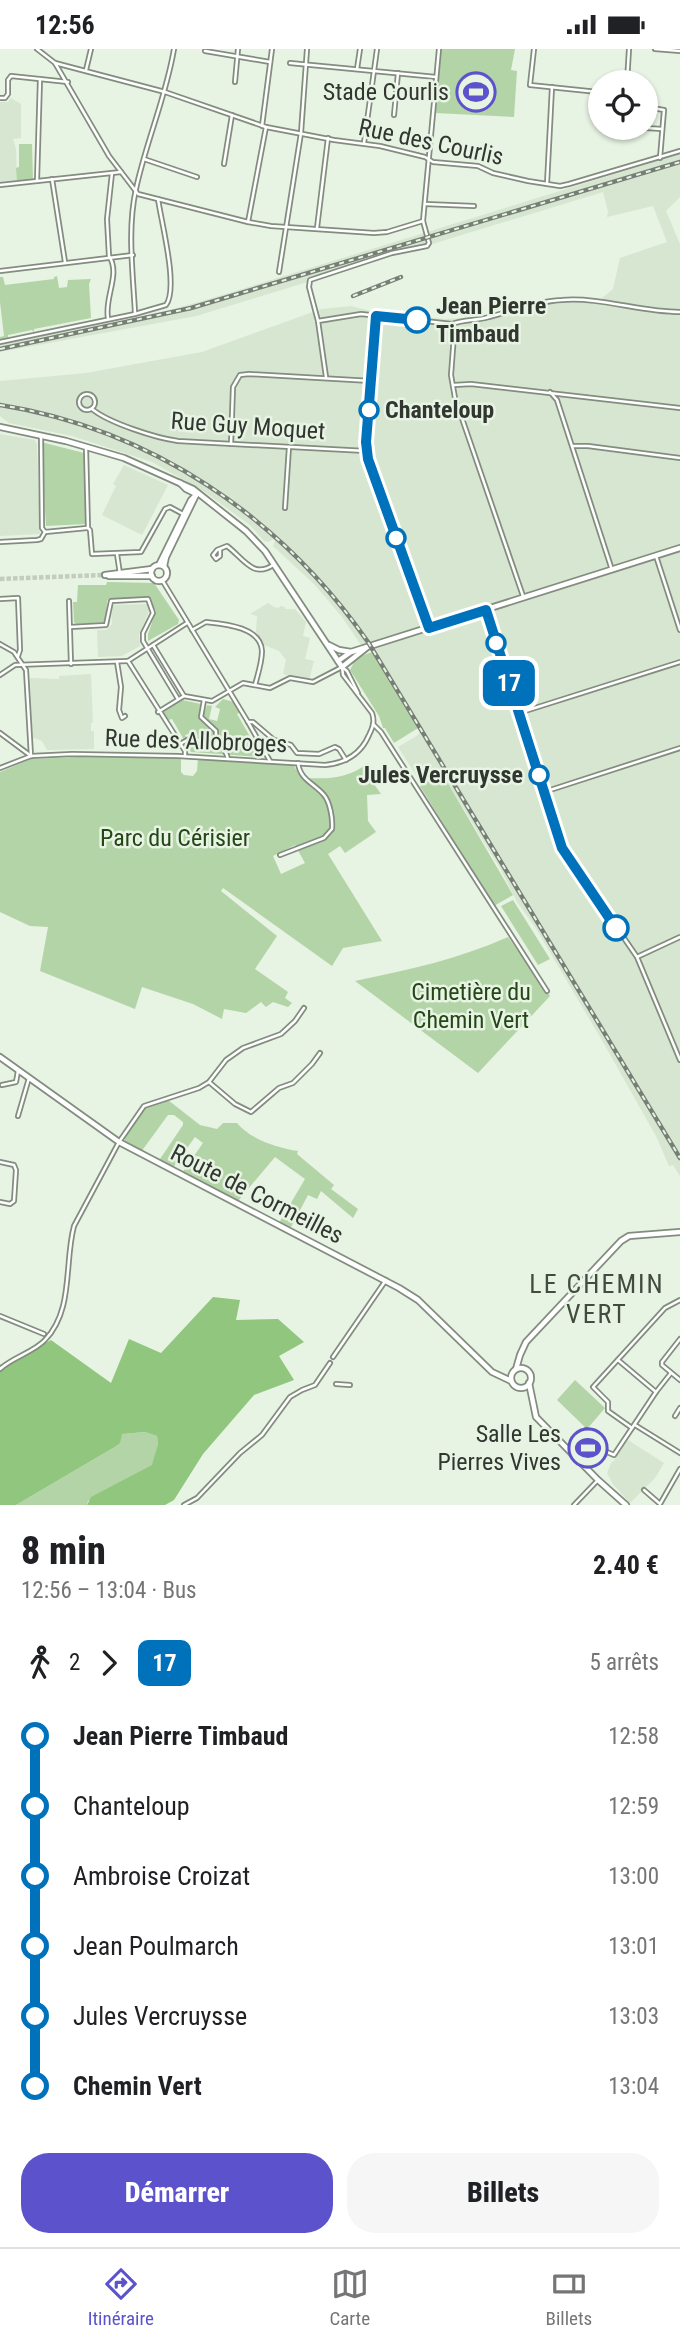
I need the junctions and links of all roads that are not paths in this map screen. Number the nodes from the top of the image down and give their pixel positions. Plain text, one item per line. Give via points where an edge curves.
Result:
1 (37, 49) edge
2 (91, 49) edge
3 (174, 49) edge
4 (238, 49) edge
5 (272, 49) edge
6 (307, 49) edge
7 (360, 49) edge
8 (377, 49) edge
9 (439, 49) edge
10 (534, 49) edge
11 (629, 49) edge
12 (655, 49) edge
13 (205, 51) dead end
14 (680, 51) edge
15 (237, 56) junction
16 (270, 62) junction
17 (55, 63) junction
18 (290, 63) dead end
19 (307, 64) junction
20 (357, 69) junction
21 (86, 70) junction
22 (628, 70) edge
23 (375, 71) junction
24 (398, 73) junction
25 (436, 77) junction
26 (40, 79) junction
27 (68, 82) junction
28 (236, 82) dead end
29 (552, 87) junction
30 (588, 91) edge
31 (165, 92) junction
32 (0, 98) edge
33 (658, 109) edge
34 (232, 115) junction
35 (394, 115) dead end
36 (264, 126) junction
37 (658, 128) edge
38 (662, 128) junction
39 (301, 133) junction
40 (328, 138) junction
41 (364, 143) junction
42 (680, 152) edge
43 (144, 159) junction
44 (429, 159) junction
45 (660, 159) junction
46 (224, 164) dead end
47 (121, 172) junction
48 (112, 173) junction
49 (197, 177) dead end
50 (52, 179) junction
51 (37, 181) junction
52 (547, 184) junction
53 (0, 185) edge
54 (135, 191) junction
55 (158, 199) junction
56 (424, 204) junction
57 (474, 206) dead end
58 (423, 221) junction
59 (248, 222) junction
60 (287, 227) junction
61 (317, 228) junction
62 (133, 255) junction
63 (110, 258) junction
64 (66, 263) junction
65 (0, 271) edge
66 (279, 272) dead end
67 (680, 312) edge
68 (135, 314) junction
69 (376, 316) junction
70 (108, 319) junction
71 (318, 321) junction
72 (452, 324) junction
73 (0, 342) edge
74 (326, 377) junction
75 (371, 381) junction
76 (454, 385) junction
77 (550, 392) junction
78 (680, 408) edge
79 (92, 409) junction
80 (0, 427) edge
81 (41, 435) junction
82 (231, 444) junction
83 (573, 446) junction
84 (86, 447) junction
85 (289, 447) junction
86 (366, 451) junction
87 (680, 458) edge
88 (197, 494) junction
89 (285, 508) dead end
90 (183, 514) junction
91 (88, 528) junction
92 (45, 532) junction
93 (0, 542) edge
94 (680, 548) edge
95 (220, 549) dead end
96 (117, 554) junction
97 (656, 556) junction
98 (275, 564) junction
99 (161, 566) junction
100 (152, 569) junction
101 (612, 570) junction
102 (120, 575) junction
103 (152, 576) junction
104 (162, 580) junction
105 (524, 598) junction
106 (0, 599) edge
107 (69, 601) dead end
108 (486, 610) junction
109 (187, 622) junction
110 (70, 627) junction
111 (429, 628) junction
112 (680, 628) edge
113 (192, 630) junction
114 (326, 643) junction
115 (0, 644) edge
116 (153, 644) junction
117 (146, 648) junction
118 (366, 648) junction
119 (351, 652) junction
120 (18, 656) junction
121 (128, 661) junction
122 (338, 661) junction
123 (117, 662) junction
124 (680, 662) edge
125 (71, 664) junction
126 (24, 666) junction
127 (342, 667) junction
128 (170, 672) junction
129 (0, 675) edge
130 (163, 676) junction
131 (256, 685) junction
132 (229, 691) junction
133 (184, 696) junction
134 (178, 699) junction
135 (204, 700) junction
136 (158, 712) junction
137 (519, 712) junction
138 (125, 716) dead end
139 (248, 722) junction
140 (373, 724) junction
141 (0, 733) edge
142 (180, 744) junction
143 (216, 744) junction
144 (680, 748) edge
145 (31, 756) junction
146 (185, 756) junction
147 (228, 759) junction
148 (346, 760) junction
149 (270, 761) junction
150 (298, 763) junction
151 (0, 768) edge
152 (544, 792) junction
153 (565, 854) junction
154 (280, 855) dead end
155 (556, 857) dead end
156 (680, 937) edge
157 (637, 957) junction
158 (547, 991) dead end
159 (304, 1008) dead end
160 (320, 1053) dead end
161 (0, 1057) edge
162 (680, 1060) edge
163 (18, 1071) junction
164 (29, 1078) junction
165 (209, 1082) junction
166 (2, 1085) edge
167 (18, 1116) dead end
168 (119, 1142) junction
169 (0, 1162) edge
170 (0, 1202) edge
171 (680, 1232) edge
172 (386, 1280) junction
173 (680, 1300) edge
174 (0, 1316) edge
175 (44, 1334) dead end
176 (680, 1339) edge
177 (521, 1352) junction
178 (333, 1357) dead end
179 (618, 1360) junction
180 (330, 1363) dead end
181 (0, 1369) edge
182 (526, 1370) junction
183 (515, 1371) junction
184 (491, 1372) junction
185 (671, 1373) junction
186 (680, 1380) edge
187 (512, 1381) junction
188 (529, 1383) junction
189 (336, 1384) dead end
190 (350, 1385) dead end
191 (521, 1388) junction
192 (656, 1392) junction
193 (532, 1403) junction
194 (680, 1408) edge
195 (675, 1416) dead end
196 (633, 1427) junction
197 (568, 1448) junction
198 (680, 1453) edge
199 (680, 1469) edge
200 (598, 1480) junction
201 (644, 1490) dead end
202 (661, 1504) edge
203 (184, 1505) edge
204 (574, 1505) edge
205 (626, 1505) edge

1 - 17 street
2 - 21 street
3 - 31 street
4 - 15 street
5 - 16 street
6 - 19 street
7 - 20 street
8 - 23 street
9 - 25 street
10 - 29 street via 530,85
11 - 22 street
12 - 14 street
13 - 15 street
15 - 16 street
15 - 28 street
16 - 36 street
17 - 21 street, Rue des Courlis
17 - 27 street
18 - 19 street
19 - 20 street
19 - 39 street
20 - 23 street
21 - 31 street, Rue des Courlis
23 - 24 street
23 - 41 street
24 - 25 street
24 - 35 street
25 - 44 street
26 - 27 street
26 - 32 street via 11,76 8,94
26 - 51 street
27 - 47 street via 80,110
29 - 30 street
29 - 52 street
31 - 34 street, Rue des Courlis
31 - 43 street
33 - 38 street via 664,110
34 - 36 street, Rue des Courlis
34 - 46 street
36 - 39 street, Rue des Courlis
36 - 59 street
37 - 38 street
38 - 45 street
39 - 40 street, Rue des Courlis
39 - 60 street
40 - 41 street, Rue des Courlis
40 - 61 street
41 - 44 street, Rue des Courlis
42 - 45 street, Rue des Courlis
43 - 49 street
43 - 54 street
44 - 52 street, Rue des Courlis
44 - 56 street
45 - 52 street, Rue des Courlis via 567,185
47 - 48 street
47 - 54 street
48 - 50 street
48 - 63 street via 107,219
50 - 51 street
50 - 64 street
51 - 53 street
54 - 55 street
54 - 62 street
55 - 59 street
55 - 68 street via 167,239 169,300 163,307
56 - 57 street
56 - 58 street
58 - 61 street via 374,233
58 - 71 street via 427,246 313,278 309,282
59 - 60 street
60 - 61 street
60 - 66 street
62 - 63 street
62 - 68 street
63 - 64 street
63 - 70 street via 113,277
64 - 65 street
67 - 72 street via 566,299
68 - 70 street
69 - 71 street
69 - 72 street
69 - 75 street
70 - 73 street
71 - 74 street
72 - 76 street via 450,375
74 - 75 street
74 - 82 street via 240,375 233,387
75 - 86 street
76 - 77 street
76 - 105 street
77 - 78 street
77 - 83 street
79 - 79 street via 93,397 82,396 80,407
79 - 82 street, Rue Guy Moquet via 166,439
80 - 81 main road
81 - 84 main road
81 - 92 street
82 - 85 street, Rue Guy Moquet
83 - 87 street
83 - 101 street
84 - 88 main road via 143,465
84 - 91 street
85 - 86 street, Rue Guy Moquet
85 - 89 street
86 - 111 street
88 - 90 main road
88 - 98 main road via 246,531
88 - 99 main road
90 - 96 street via 166,508 143,551
90 - 99 main road
91 - 92 street
91 - 96 street via 92,554
92 - 93 street via 37,541
94 - 97 main road
95 - 98 street via 228,547 258,571
96 - 102 street
97 - 101 main road
97 - 112 street
98 - 114 main road
99 - 100 main road
99 - 104 main road via 167,574
100 - 102 main road
100 - 103 main road
101 - 105 main road
102 - 103 main road
103 - 104 main road
104 - 109 street
105 - 108 main road
106 - 120 street via 18,599
107 - 110 street
108 - 111 main road
108 - 137 street
109 - 113 street
109 - 116 street
110 - 117 street via 106,625 109,603 148,600 153,609 143,633
110 - 125 street
111 - 118 main road
113 - 131 street via 206,622 247,631 257,639 262,654
113 - 132 street
114 - 119 main road
114 - 122 main road
115 - 120 street
116 - 117 street
116 - 128 street
117 - 121 street
117 - 130 street
118 - 119 main road
118 - 127 main road
119 - 122 main road
120 - 126 street
121 - 123 street
121 - 136 street
122 - 127 main road
123 - 125 street
123 - 138 street via 119,710 122,718
124 - 137 street
125 - 126 street
126 - 129 street via 15,665
126 - 145 street
127 - 131 street via 313,682 290,678 270,688
127 - 140 street via 373,716
128 - 130 street
128 - 133 street
130 - 134 street
131 - 132 street via 243,683
132 - 135 street via 212,701
132 - 139 street
133 - 134 street
133 - 135 street
134 - 136 street
135 - 143 street via 201,717 216,731
136 - 142 street
137 - 152 street
139 - 148 street via 297,753 316,754 335,747
139 - 149 street
140 - 148 street via 363,747
140 - 158 street
141 - 145 street
142 - 143 street via 191,738
142 - 146 street
143 - 147 street via 224,747
144 - 152 street
145 - 146 street, Rue des Allobroges
145 - 151 street, Rue des Allobroges
146 - 147 street, Rue des Allobroges
147 - 149 street, Rue des Allobroges
148 - 150 street, Rue des Allobroges via 329,765
149 - 150 street, Rue des Allobroges
150 - 154 street via 305,779 326,797 332,829 324,838
152 - 153 street
153 - 155 street
153 - 157 street
156 - 157 street
157 - 162 street
159 - 165 street via 281,1034 243,1048 226,1060
160 - 165 street via 293,1083 279,1088 251,1112
161 - 163 main road, Route de Cormeilles
163 - 164 main road, Route de Cormeilles
163 - 166 street via 16,1082
164 - 167 street
164 - 168 main road, Route de Cormeilles
165 - 168 street via 144,1106
168 - 172 main road, Route de Cormeilles
168 - 181 street via 74,1226 66,1289 55,1326 44,1342
169 - 170 street via 14,1165 15,1185 13,1201
171 - 177 main road via 624,1239
172 - 178 street
172 - 184 main road, Route de Cormeilles via 419,1301
173 - 179 street via 665,1308
174 - 175 street
176 - 185 street via 662,1362
177 - 182 main road
177 - 183 main road
179 - 192 street
179 - 196 street via 593,1387 608,1402 608,1411
180 - 203 street via 315,1385 290,1397 262,1435
182 - 183 main road
182 - 188 main road
183 - 184 main road
183 - 187 main road
184 - 187 main road
185 - 186 street
185 - 192 street
187 - 191 main road
188 - 191 main road
188 - 193 main road
189 - 190 street
191 - 193 main road
192 - 196 street
193 - 197 main road via 536,1417
194 - 195 street
196 - 197 street via 614,1455 586,1430
196 - 198 street
197 - 200 main road
199 - 202 street
200 - 204 street
200 - 205 main road
201 - 202 street

